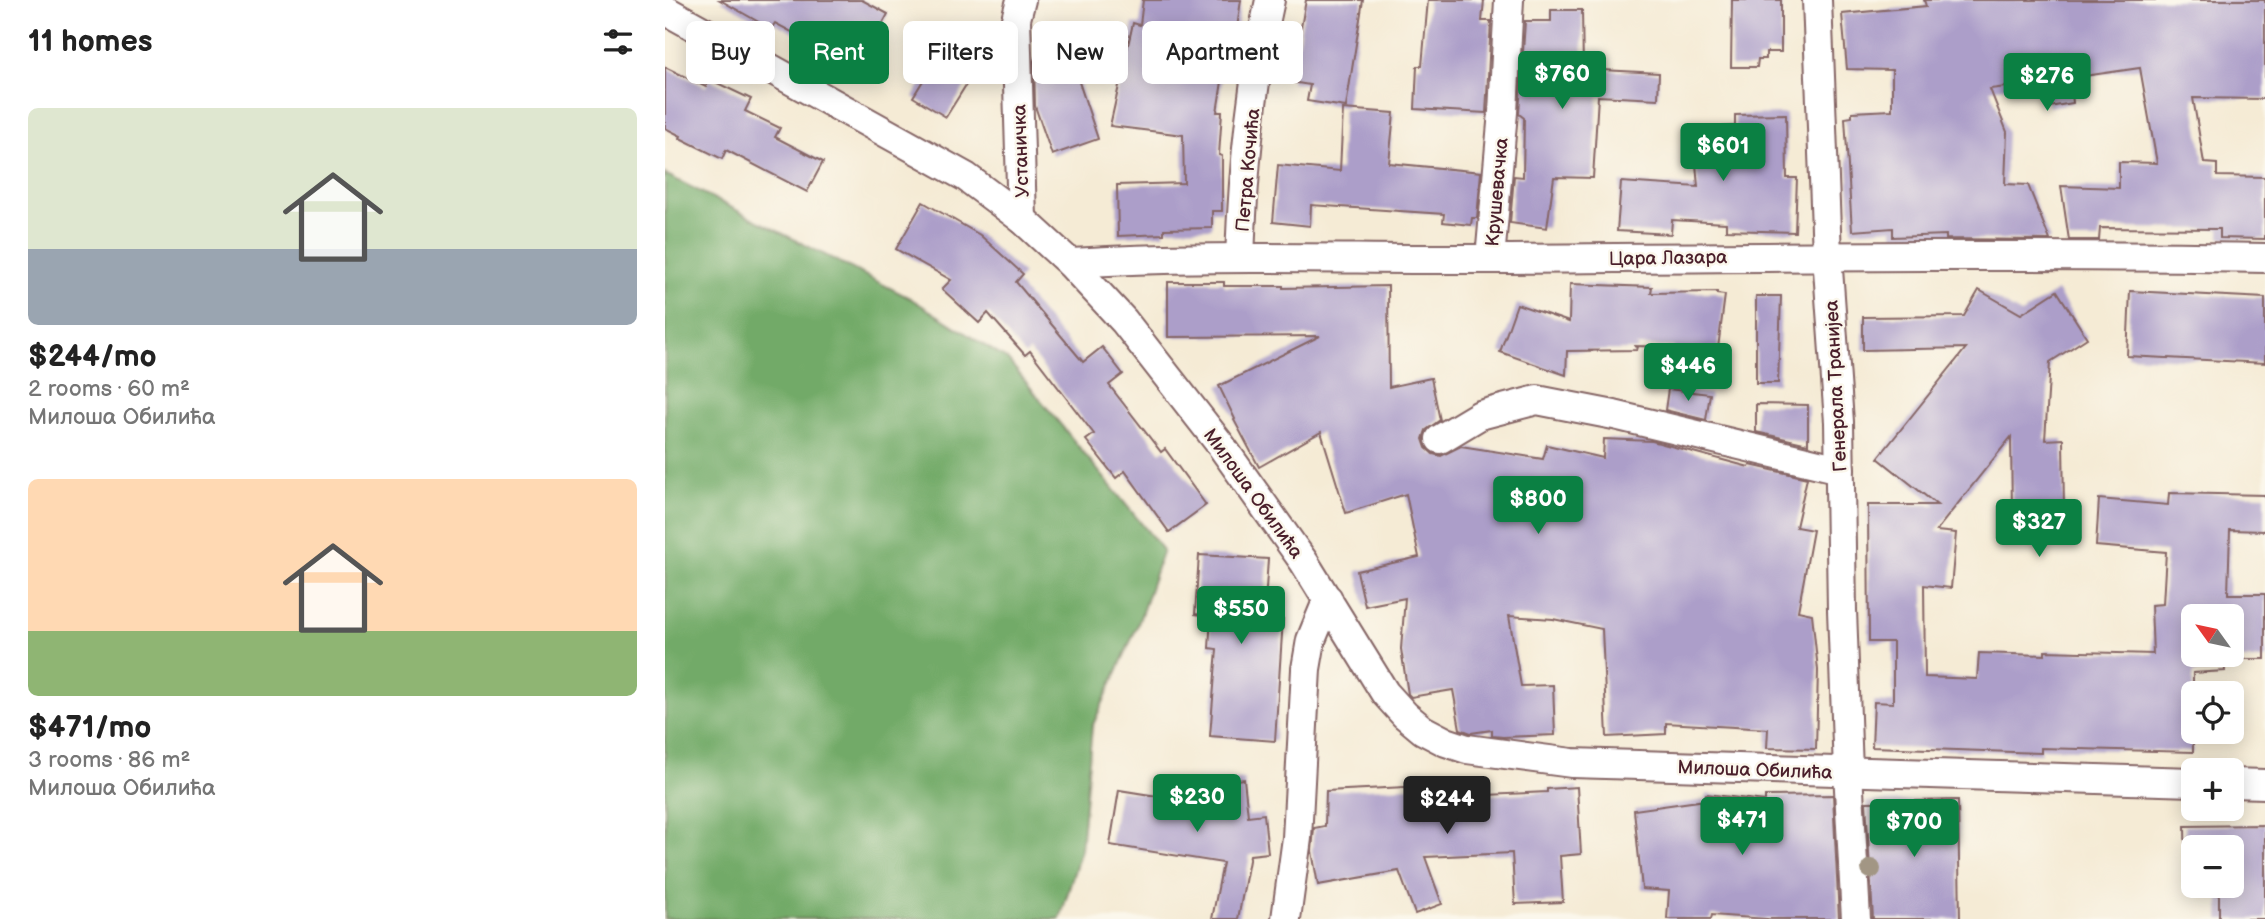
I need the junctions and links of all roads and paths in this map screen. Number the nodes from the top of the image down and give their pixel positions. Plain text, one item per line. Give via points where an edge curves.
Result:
1 (1021, 0) edge
2 (1270, 0) edge
3 (1509, 0) edge
4 (1817, 0) edge
5 (665, 10) edge
6 (1021, 219) junction
7 (1827, 255) junction
8 (1240, 258) junction
9 (2265, 258) edge
10 (1490, 259) junction
11 (1070, 263) junction
12 (1440, 439) dead end
13 (1840, 469) junction
14 (1328, 599) junction
15 (1848, 771) junction
16 (2181, 782) edge
17 (2244, 783) edge
18 (2265, 783) edge
19 (1286, 919) edge
20 (1856, 919) edge

1 - 6 street, Устаничка via 1016,32
2 - 8 street, Петра Кочића via 1249,132
3 - 10 street, Крушевачка
4 - 7 street, Генерала Транијеа
5 - 6 street, Милоша Обилића via 954,170
6 - 11 street, Милоша Обилића
7 - 9 street, Цара Лазара
7 - 10 street, Цара Лазара
7 - 13 street, Генерала Транијеа
8 - 10 street, Цара Лазара
8 - 11 street, Цара Лазара
11 - 14 street, Милоша Обилића via 1174,384
12 - 13 street via 1480,415 1537,400
13 - 15 street, Генерала Транијеа
14 - 15 street, Милоша Обилића via 1396,707 1446,742 1572,763
14 - 19 street via 1311,640 1306,669 1297,838
15 - 16 street, Милоша Обилића
15 - 20 street, Генерала Транијеа
17 - 18 street

